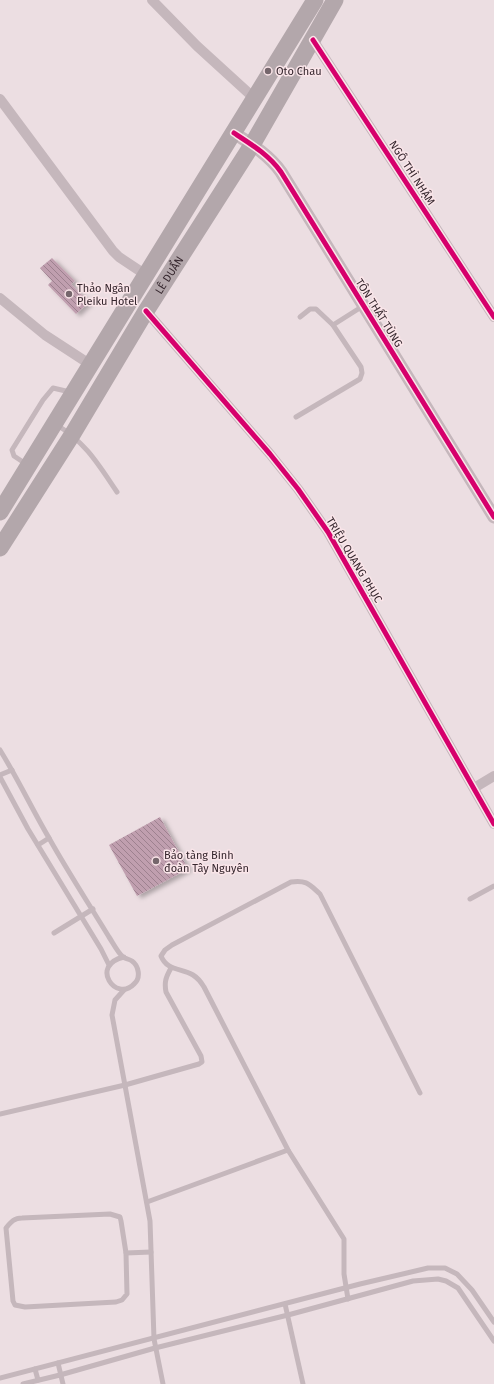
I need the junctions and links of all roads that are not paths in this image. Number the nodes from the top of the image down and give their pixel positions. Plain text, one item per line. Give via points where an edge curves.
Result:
1 (152, 0) edge
2 (315, 0) edge
3 (335, 0) edge
4 (313, 40) junction
5 (254, 98) junction
6 (0, 99) edge
7 (234, 133) junction
8 (252, 145) junction
9 (146, 275) junction
10 (0, 298) edge
11 (363, 306) junction
12 (146, 311) junction
13 (300, 317) dead end
14 (494, 317) edge
15 (333, 325) junction
16 (91, 365) junction
17 (73, 393) junction
18 (296, 417) dead end
19 (54, 424) junction
20 (72, 435) junction
21 (28, 466) junction
22 (117, 492) dead end
23 (0, 512) edge
24 (493, 512) edge
25 (0, 548) edge
26 (0, 750) edge
27 (12, 770) junction
28 (0, 776) edge
29 (494, 776) edge
30 (474, 788) junction
31 (494, 824) edge
32 (49, 838) junction
33 (38, 845) junction
34 (494, 886) edge
35 (470, 899) dead end
36 (93, 909) junction
37 (81, 916) junction
38 (54, 933) dead end
39 (124, 957) junction
40 (109, 965) junction
41 (171, 968) junction
42 (124, 990) junction
43 (126, 1085) junction
44 (420, 1093) dead end
45 (0, 1114) edge
46 (288, 1150) junction
47 (147, 1202) junction
48 (152, 1252) junction
49 (126, 1253) junction
50 (400, 1274) junction
51 (402, 1285) junction
52 (347, 1288) junction
53 (348, 1299) junction
54 (480, 1302) junction
55 (285, 1304) junction
56 (473, 1309) junction
57 (288, 1315) junction
58 (225, 1320) junction
59 (494, 1322) edge
60 (226, 1330) junction
61 (154, 1339) junction
62 (494, 1341) edge
63 (155, 1348) junction
64 (106, 1350) junction
65 (109, 1361) junction
66 (58, 1363) junction
67 (35, 1369) junction
68 (60, 1375) junction
69 (0, 1378) edge
70 (38, 1380) junction
71 (22, 1384) edge
72 (63, 1384) edge
73 (163, 1384) edge
74 (303, 1384) edge

1 - 5 street
2 - 5 main road, LÊ DUẨN
3 - 4 main road, LÊ DUẨN
4 - 8 main road, LÊ DUẨN
4 - 14 street, NGÔ THÌ NHẬM
5 - 7 main road, LÊ DUẨN
6 - 9 street via 113,251
7 - 8 street, TÔN THẤT TÙNG
7 - 9 main road, LÊ DUẨN
8 - 11 street, TÔN THẤT TÙNG via 275,163
8 - 12 main road, LÊ DUẨN
9 - 16 main road, LÊ DUẨN
10 - 16 street via 45,335
11 - 15 lane
11 - 24 street, TÔN THẤT TÙNG
12 - 20 main road, LÊ DUẨN
12 - 30 street, TRIỆU QUANG PHỤC via 270,454 328,532
13 - 15 lane via 310,309 316,309
15 - 18 lane via 361,367 360,379
16 - 17 main road, LÊ DUẨN
17 - 19 main road, LÊ DUẨN
17 - 21 lane via 53,388 12,450 14,456
19 - 20 lane
19 - 21 main road, LÊ DUẨN
20 - 22 lane via 92,455
20 - 25 main road, LÊ DUẨN
21 - 23 main road, LÊ DUẨN
26 - 27 lane
27 - 28 lane
27 - 32 lane
28 - 33 lane
29 - 30 street
30 - 31 street, TRIỆU QUANG PHỤC
32 - 33 lane
32 - 36 lane
33 - 37 lane
34 - 35 lane
36 - 37 lane
36 - 39 lane
37 - 38 lane
37 - 40 lane
39 - 40 lane via 115,959
39 - 42 lane via 136,964 138,977 136,983
40 - 42 lane via 106,974 109,982 115,988
41 - 43 lane via 165,978 166,992 202,1062
41 - 44 lane via 161,956 172,945 291,882 303,881 320,894
41 - 46 lane via 194,975 204,987
42 - 43 lane via 115,1000 112,1014
43 - 45 lane
43 - 47 lane via 132,1130
46 - 47 lane
46 - 52 lane via 344,1239 344,1274
47 - 48 lane
48 - 49 lane
48 - 61 lane
49 - 49 lane via 120,1218 110,1214 15,1218 6,1228 13,1301 19,1307 122,1300 127,1294
50 - 51 lane
50 - 52 lane
50 - 54 lane via 428,1268 451,1270 462,1278
51 - 53 lane
51 - 56 lane via 431,1279 446,1281 458,1288
52 - 53 lane
52 - 55 lane
53 - 57 lane
54 - 56 lane
54 - 59 lane
55 - 57 lane
55 - 58 lane
56 - 62 lane
57 - 60 lane
57 - 74 lane
58 - 60 lane
58 - 61 lane
60 - 63 lane
61 - 63 lane
61 - 64 lane
63 - 65 lane
63 - 73 lane
64 - 65 lane
64 - 66 lane
65 - 68 lane
66 - 67 lane
66 - 68 lane
67 - 69 lane
67 - 70 lane
68 - 70 lane
68 - 72 lane
70 - 71 lane

